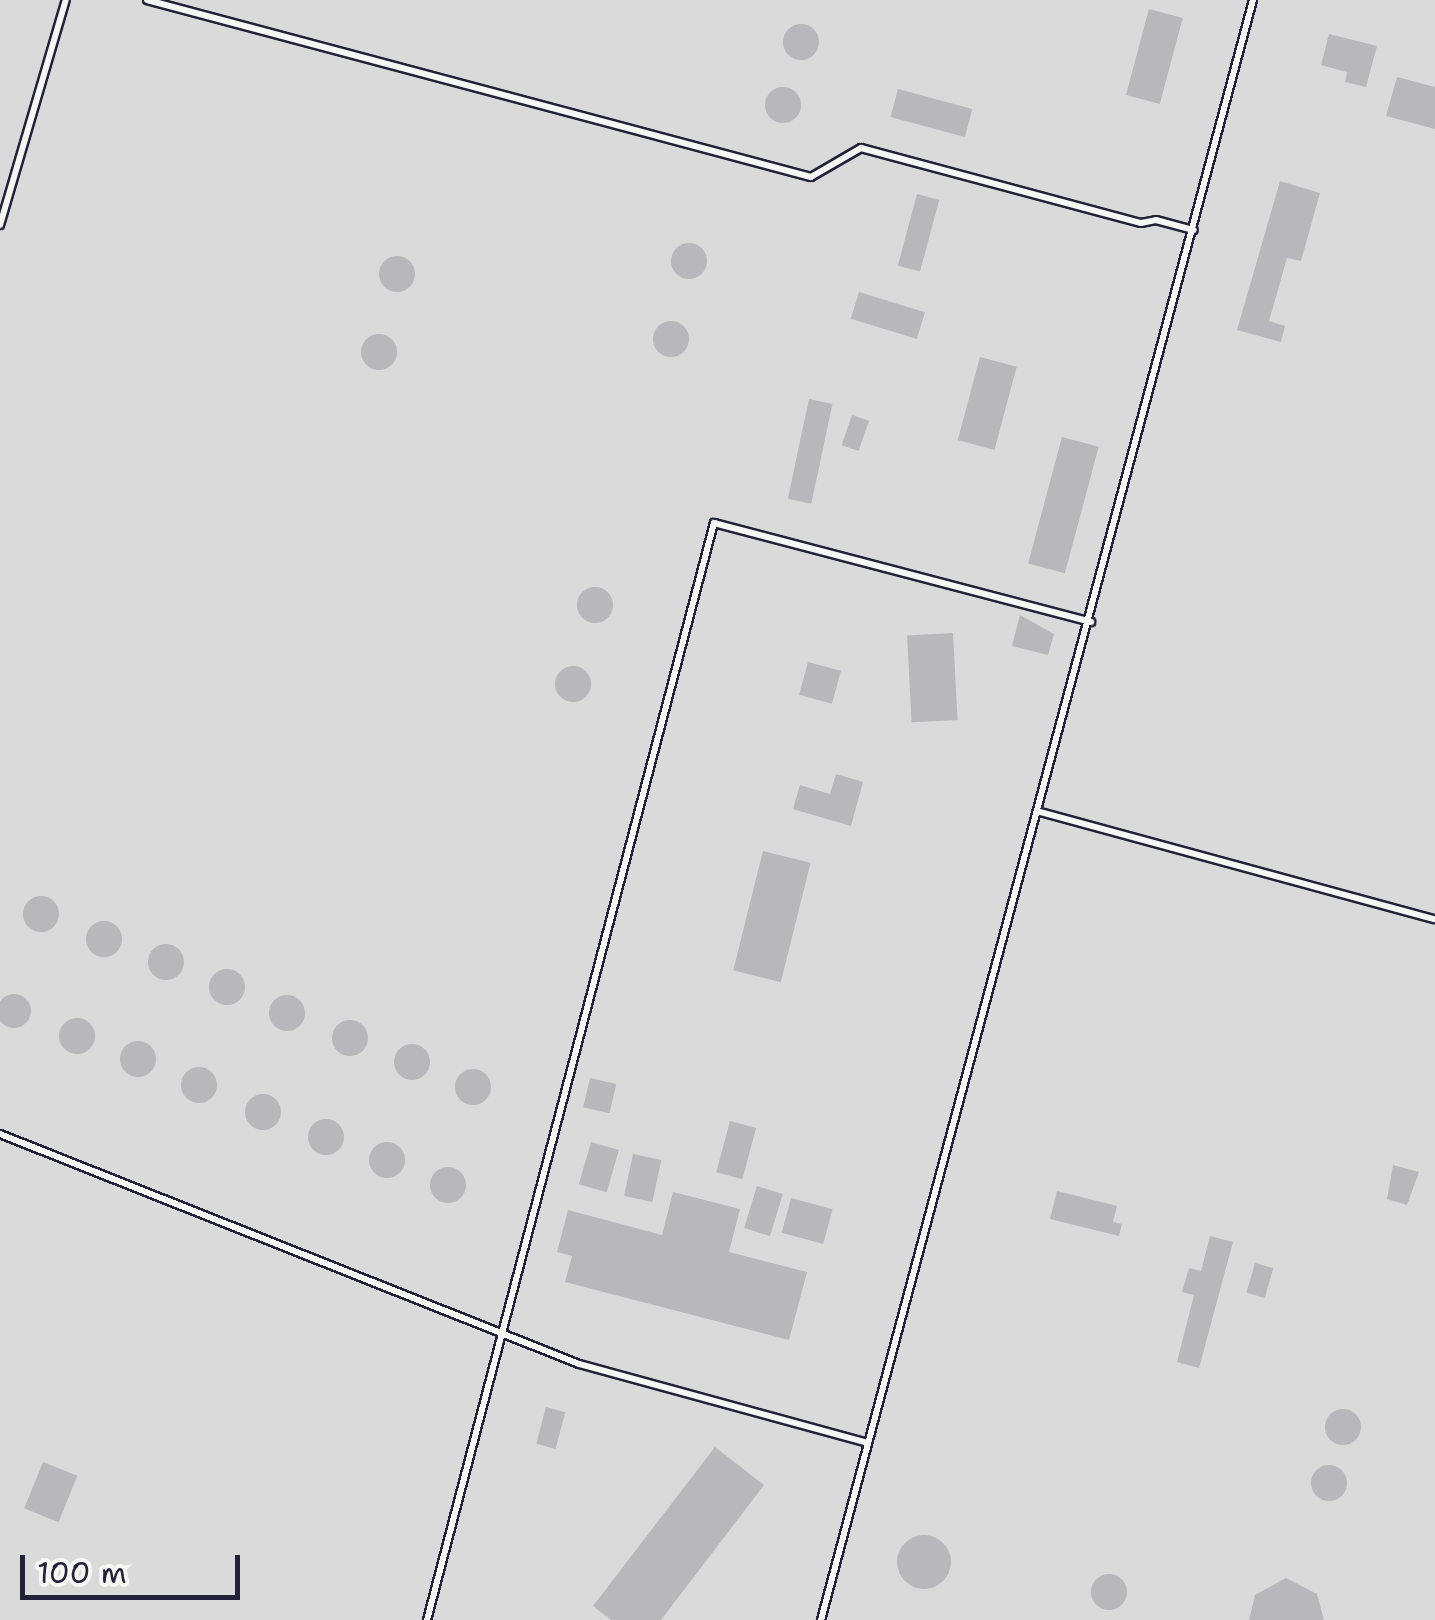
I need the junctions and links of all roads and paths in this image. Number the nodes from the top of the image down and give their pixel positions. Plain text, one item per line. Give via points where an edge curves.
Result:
1 (66, 0) edge
2 (148, 0) edge
3 (1253, 0) edge
4 (0, 225) edge
5 (1194, 230) junction
6 (1091, 622) junction
7 (1040, 812) junction
8 (1435, 918) edge
9 (0, 1134) edge
10 (502, 1332) junction
11 (867, 1443) junction
12 (427, 1620) edge
13 (821, 1620) edge

1 - 4 lane
2 - 5 lane via 811,177 860,148 1142,223
3 - 5 lane
5 - 6 lane
6 - 7 lane
6 - 10 lane via 714,524
7 - 8 lane
7 - 11 lane
9 - 10 lane
10 - 11 lane via 623,1377
10 - 12 lane
11 - 13 lane

